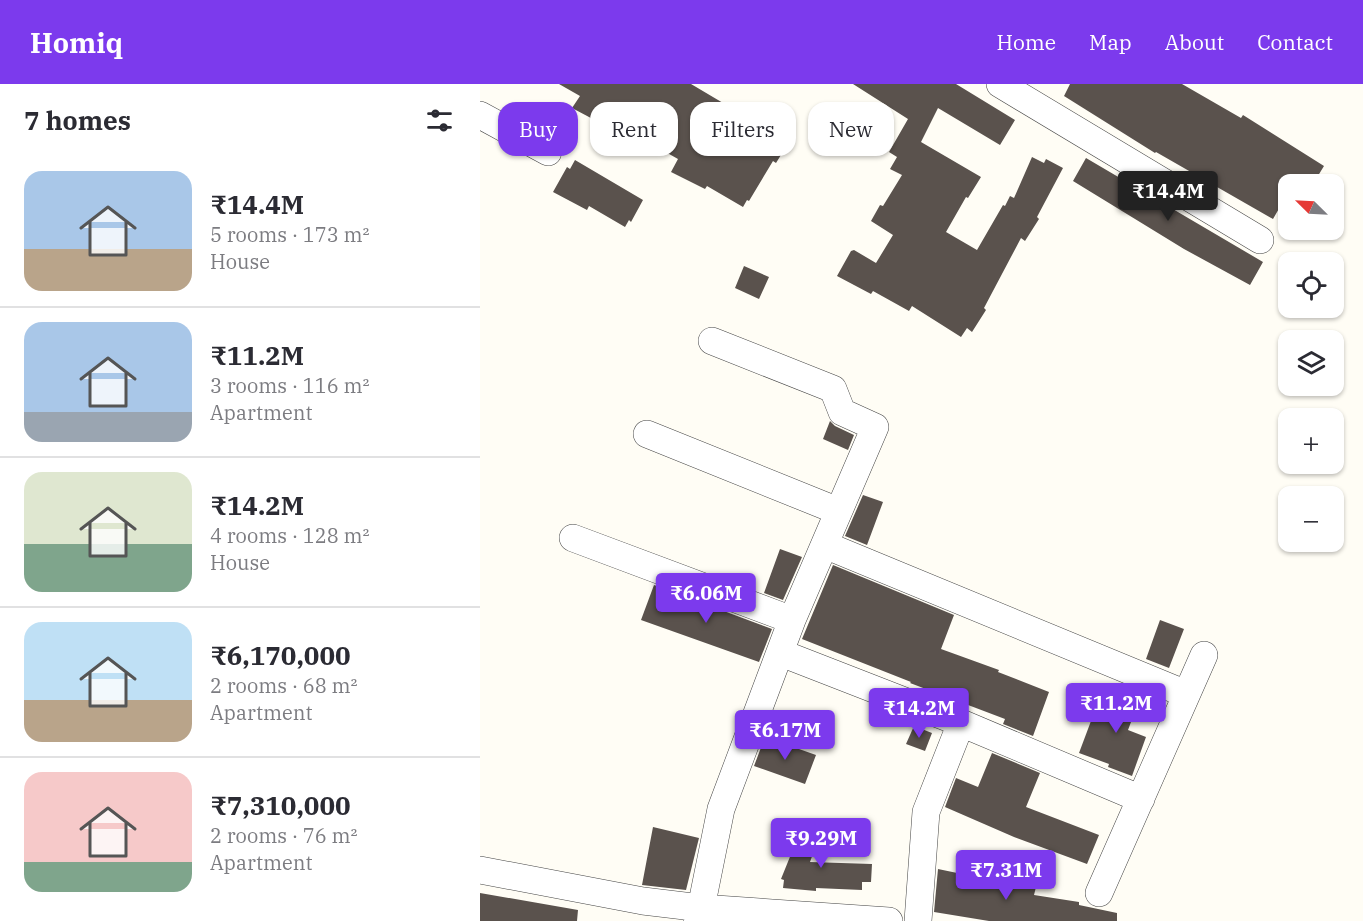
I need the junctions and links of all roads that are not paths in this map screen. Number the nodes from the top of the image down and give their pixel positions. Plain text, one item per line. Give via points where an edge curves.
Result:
1 (1000, 84) edge
2 (480, 115) edge
3 (498, 125) edge
4 (1260, 240) dead end
5 (712, 341) dead end
6 (647, 434) dead end
7 (838, 511) junction
8 (573, 538) dead end
9 (825, 545) junction
10 (792, 620) junction
11 (781, 653) junction
12 (1204, 655) dead end
13 (1186, 694) junction
14 (961, 723) junction
15 (1141, 799) junction
16 (480, 870) edge
17 (1099, 893) dead end
18 (699, 918) edge
19 (889, 921) edge
20 (918, 921) edge

1 - 4 street
2 - 3 street
5 - 7 street via 833,389 842,412 876,427
6 - 7 street
7 - 9 street
8 - 10 street
9 - 10 street
9 - 13 street
10 - 11 street
11 - 14 street
11 - 18 street via 721,809
12 - 13 street
13 - 15 street
14 - 15 street
14 - 20 street via 926,812
15 - 17 street
16 - 18 street via 644,901
18 - 19 street

